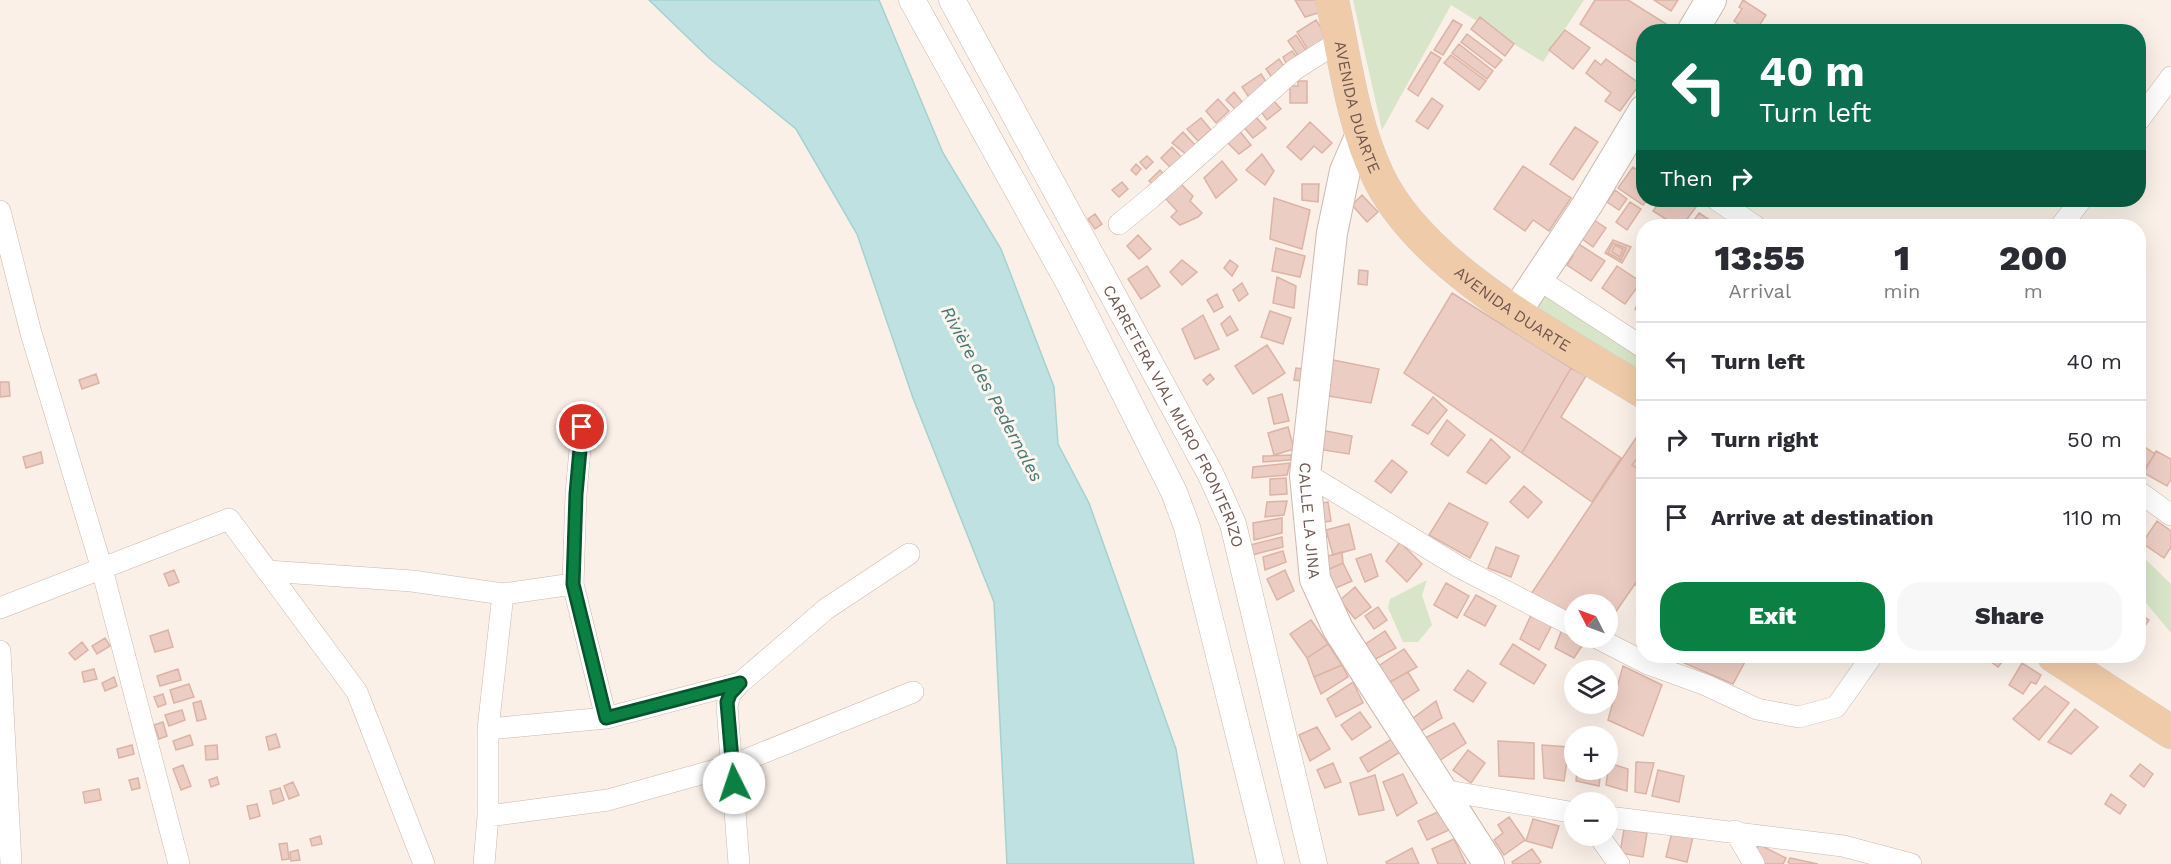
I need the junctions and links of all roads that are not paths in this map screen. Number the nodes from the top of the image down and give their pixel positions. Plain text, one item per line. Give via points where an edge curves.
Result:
1 (912, 0) edge
2 (952, 0) edge
3 (1332, 0) edge
4 (1711, 0) edge
5 (1697, 24) edge
6 (1341, 40) junction
7 (2171, 77) edge
8 (2146, 111) edge
9 (1361, 134) junction
10 (1636, 143) edge
11 (1727, 207) edge
12 (2076, 207) edge
13 (0, 212) edge
14 (1745, 219) edge
15 (2066, 219) edge
16 (1119, 224) dead end
17 (1538, 279) junction
18 (1516, 312) junction
19 (1636, 343) edge
20 (1636, 387) edge
21 (582, 427) dead end
22 (1305, 473) junction
23 (2146, 497) edge
24 (2171, 515) edge
25 (909, 554) dead end
26 (102, 569) junction
27 (267, 571) junction
28 (573, 584) junction
29 (503, 594) junction
30 (0, 608) edge
31 (1564, 621) edge
32 (1617, 648) edge
33 (0, 651) edge
34 (1636, 657) edge
35 (1648, 663) edge
36 (1867, 663) edge
37 (2065, 663) edge
38 (740, 683) junction
39 (913, 692) dead end
40 (606, 718) junction
41 (488, 729) junction
42 (2171, 732) edge
43 (733, 765) junction
44 (1442, 790) junction
45 (1564, 811) edge
46 (488, 816) junction
47 (1618, 818) edge
48 (1735, 831) junction
49 (1606, 846) edge
50 (1844, 846) junction
51 (11, 864) edge
52 (179, 864) edge
53 (424, 864) edge
54 (484, 864) edge
55 (739, 864) edge
56 (1271, 864) edge
57 (1314, 864) edge
58 (1489, 864) edge
59 (1619, 864) edge
60 (1754, 864) edge
61 (1860, 864) edge
62 (1911, 864) edge

1 - 56 street, CARRETERA VIAL MURO FRONTERIZO via 1070,285 1174,492 1187,527
2 - 57 street, CARRETERA VIAL MURO FRONTERIZO via 1211,475 1233,524
3 - 6 main road, AVENIDA DUARTE
4 - 5 main road
6 - 9 main road, AVENIDA DUARTE
6 - 16 street via 1294,70
7 - 8 street
9 - 18 main road, AVENIDA DUARTE via 1378,177 1419,234
9 - 22 main road, CALLE LA JINA via 1345,171 1332,233
10 - 17 main road via 1587,205
11 - 14 street
12 - 15 street
13 - 26 street via 31,333
17 - 18 main road
17 - 19 street
18 - 20 main road, AVENIDA DUARTE
21 - 28 street
22 - 31 street via 1459,567
22 - 44 main road, CALLE LA JINA via 1315,579 1338,629
23 - 24 street
25 - 38 street via 826,609
26 - 27 street via 229,519
26 - 30 street
26 - 52 street
27 - 29 street via 412,581
27 - 53 street via 357,692
28 - 29 street
28 - 40 street
29 - 41 street
32 - 34 street
33 - 51 street
35 - 36 street via 1757,709 1799,717 1836,707
37 - 42 main road
38 - 40 street
38 - 43 street via 727,702
39 - 43 street
40 - 41 street
41 - 46 street
43 - 46 street via 608,800
43 - 55 street
44 - 45 street
44 - 58 main road, CALLE LA JINA
46 - 54 street
47 - 48 street
48 - 50 street
48 - 60 street
49 - 59 street
50 - 61 street
50 - 62 street

